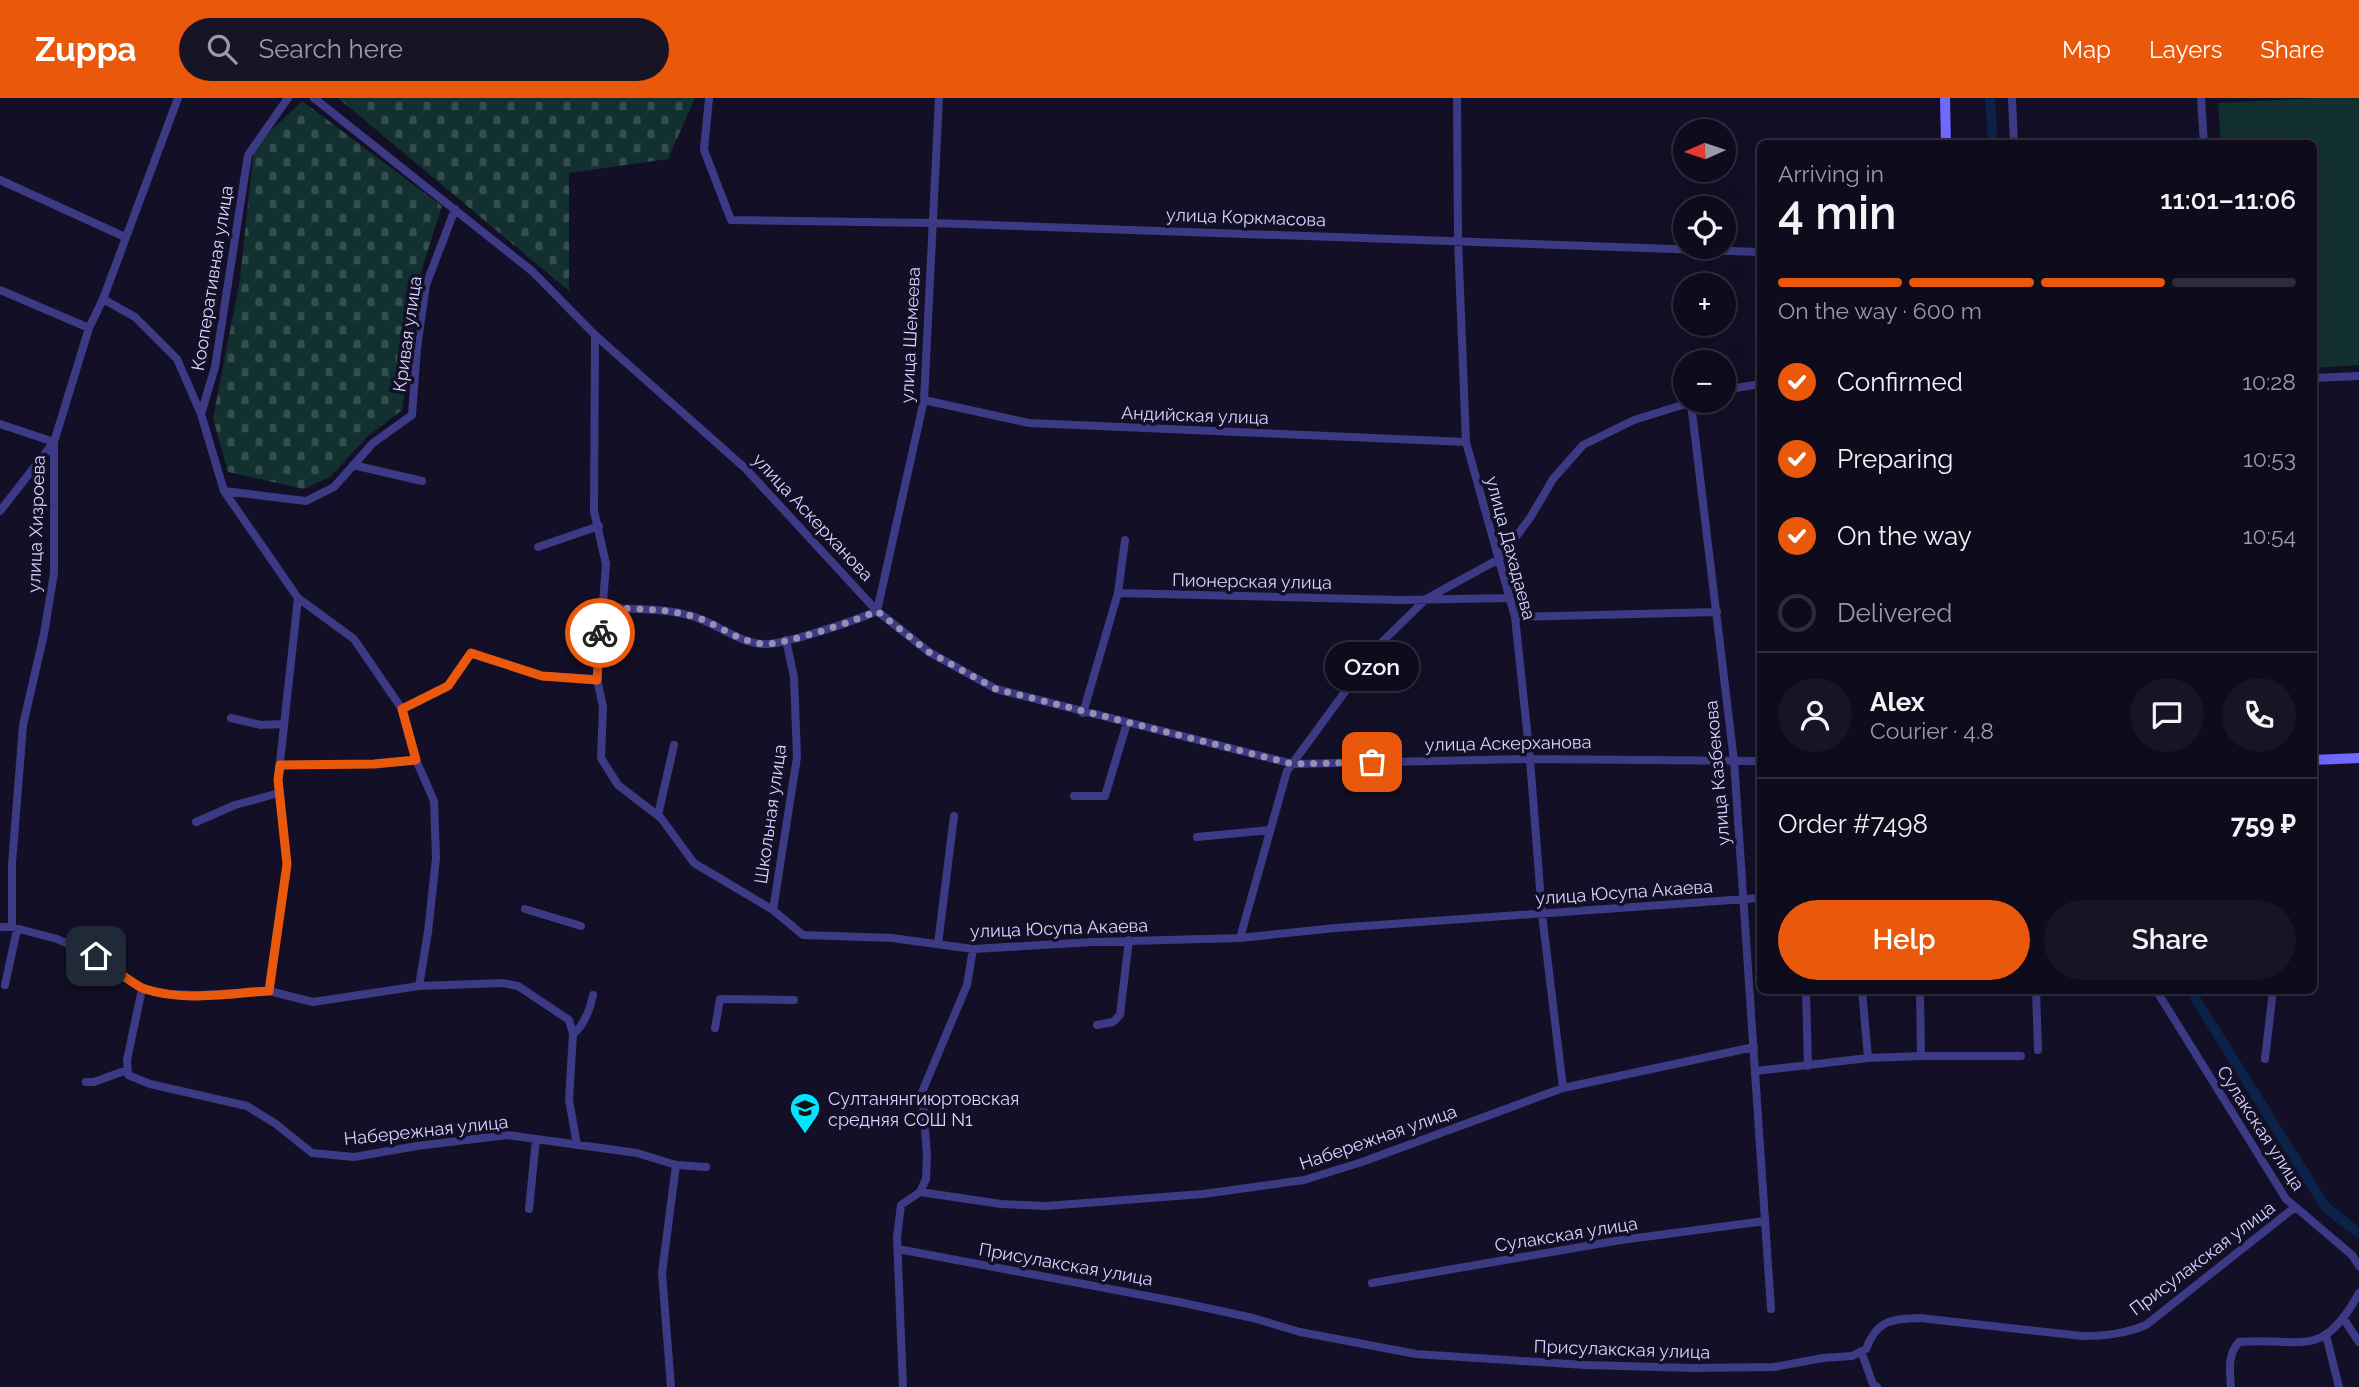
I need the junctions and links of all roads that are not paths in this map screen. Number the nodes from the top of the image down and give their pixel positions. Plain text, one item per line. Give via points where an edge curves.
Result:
1 (178, 98) edge
2 (288, 98) edge
3 (314, 98) edge
4 (709, 98) edge
5 (939, 98) edge
6 (1457, 98) edge
7 (1945, 98) edge
8 (2012, 98) edge
9 (2201, 98) edge
10 (1946, 140) edge
11 (2014, 140) edge
12 (2204, 140) edge
13 (0, 180) edge
14 (455, 209) junction
15 (932, 223) junction
16 (125, 237) junction
17 (1458, 240) junction
18 (1757, 252) edge
19 (0, 290) edge
20 (103, 299) junction
21 (89, 328) junction
22 (595, 335) junction
23 (2359, 376) edge
24 (2317, 378) edge
25 (1757, 384) edge
26 (1736, 388) edge
27 (924, 400) junction
28 (1673, 408) edge
29 (1694, 413) edge
30 (201, 414) junction
31 (0, 424) edge
32 (54, 442) junction
33 (1466, 442) junction
34 (353, 466) junction
35 (422, 481) dead end
36 (224, 491) junction
37 (0, 511) edge
38 (599, 526) junction
39 (1125, 540) dead end
40 (538, 547) dead end
41 (1499, 559) junction
42 (1118, 593) junction
43 (298, 598) junction
44 (1510, 598) junction
45 (1426, 600) junction
46 (602, 608) junction
47 (877, 611) junction
48 (1717, 612) junction
49 (1515, 617) junction
50 (786, 640) junction
51 (597, 680) junction
52 (402, 709) junction
53 (1083, 713) junction
54 (231, 718) dead end
55 (1127, 723) junction
56 (284, 724) junction
57 (674, 745) dead end
58 (2359, 758) edge
59 (1530, 759) junction
60 (416, 760) junction
61 (2317, 760) edge
62 (1734, 761) junction
63 (1757, 761) edge
64 (1293, 764) junction
65 (280, 765) junction
66 (279, 793) junction
67 (1074, 796) dead end
68 (658, 815) junction
69 (954, 816) dead end
70 (196, 822) dead end
71 (1270, 830) junction
72 (1197, 837) dead end
73 (1757, 898) edge
74 (1744, 899) junction
75 (525, 909) dead end
76 (773, 910) junction
77 (1542, 914) junction
78 (581, 926) dead end
79 (0, 927) edge
80 (15, 928) junction
81 (1240, 938) junction
82 (1129, 940) junction
83 (938, 944) junction
84 (973, 949) junction
85 (5, 985) dead end
86 (419, 986) junction
87 (142, 989) junction
88 (269, 991) junction
89 (1806, 994) edge
90 (1862, 994) edge
91 (1920, 994) edge
92 (2036, 994) edge
93 (2158, 994) edge
94 (2273, 994) edge
95 (593, 995) dead end
96 (794, 1000) dead end
97 (1097, 1025) dead end
98 (715, 1028) dead end
99 (573, 1034) junction
100 (1754, 1047) junction
101 (2039, 1051) dead end
102 (1921, 1056) junction
103 (2021, 1056) dead end
104 (1868, 1058) junction
105 (2265, 1059) dead end
106 (1808, 1066) junction
107 (127, 1070) junction
108 (1756, 1071) junction
109 (86, 1082) dead end
110 (1563, 1088) junction
111 (536, 1139) junction
112 (577, 1145) junction
113 (676, 1165) junction
114 (706, 1167) dead end
115 (920, 1192) junction
116 (2295, 1207) junction
117 (529, 1209) dead end
118 (1765, 1220) junction
119 (898, 1249) junction
120 (2355, 1255) edge
121 (2359, 1266) edge
122 (1372, 1283) dead end
123 (2359, 1293) edge
124 (1771, 1309) dead end
125 (2343, 1318) junction
126 (2326, 1335) junction
127 (2359, 1342) edge
128 (1861, 1352) junction
129 (671, 1387) edge
130 (903, 1387) edge
131 (1877, 1387) edge
132 (2231, 1387) edge
133 (2339, 1387) edge

1 - 16 street, улица Хизроева
2 - 30 street, Кооперативная улица via 248,155 215,367
3 - 14 street, улица Аскерханова
4 - 15 street, улица Коркмасова via 705,150 731,220
5 - 15 street, улица Шемеева
6 - 17 street, улица Дахадаева
7 - 10 street
8 - 11 street
9 - 12 street
13 - 16 street
14 - 22 street, улица Аскерханова via 532,271
14 - 34 street, Кривая улица via 426,285 412,415 373,443
15 - 17 street, улица Коркмасова
15 - 27 street, улица Шемеева
16 - 20 street, улица Хизроева
17 - 18 street, улица Коркмасова
17 - 33 street, улица Дахадаева
19 - 21 street
20 - 21 street, улица Хизроева
20 - 30 street via 135,317 177,359
21 - 32 street, улица Хизроева
22 - 38 street, улица Юсупа Акаева via 594,510
22 - 47 street, улица Аскерханова via 746,470
23 - 24 street
25 - 26 street
27 - 33 street, Андийская улица via 1029,423
27 - 47 street, улица Шемеева
28 - 41 street via 1634,420 1583,445 1553,479
29 - 48 street, улица Казбекова
30 - 36 street
31 - 32 street
32 - 37 street
32 - 80 street, улица Хизроева via 54,573 23,725 12,864
33 - 41 street, улица Дахадаева
34 - 35 street
34 - 36 street, Кривая улица via 334,487 306,501
36 - 43 street
38 - 40 street
38 - 46 street, улица Юсупа Акаева via 606,564
39 - 42 street
41 - 44 street, улица Дахадаева
41 - 45 street
42 - 45 street, Пионерская улица
42 - 53 street
43 - 52 street via 354,639
43 - 56 street
44 - 45 street, Пионерская улица
44 - 49 street, улица Дахадаева
45 - 64 street via 1380,644
46 - 50 street via 687,614 725,633 766,645
46 - 51 street, улица Юсупа Акаева
47 - 50 street
47 - 53 street, улица Аскерханова via 929,652 996,689
48 - 49 street
48 - 62 street, улица Казбекова
49 - 59 street, улица Дахадаева
50 - 76 street, Школьная улица via 794,677 797,757
51 - 52 street via 542,676 471,653 448,686
51 - 68 street, улица Юсупа Акаева via 603,707 601,758 618,785
52 - 60 street
53 - 55 street, улица Аскерханова
54 - 56 street via 261,725
55 - 64 street, улица Аскерханова
55 - 67 street via 1105,796
56 - 65 street
57 - 68 street
58 - 61 street
59 - 62 street, улица Аскерханова
59 - 64 street, улица Аскерханова
59 - 77 street, улица Дахадаева
60 - 65 street
60 - 86 street via 434,801 436,858
62 - 63 street, улица Аскерханова
62 - 74 street, улица Казбекова
64 - 71 street
65 - 66 street
66 - 70 street
66 - 88 street via 287,864
68 - 76 street, улица Юсупа Акаева via 694,863
69 - 83 street
71 - 72 street
71 - 81 street
73 - 74 street, улица Юсупа Акаева
74 - 77 street, улица Юсупа Акаева
74 - 100 street, улица Казбекова
75 - 78 street
76 - 83 street, улица Юсупа Акаева via 803,935
77 - 81 street, улица Юсупа Акаева
77 - 110 street, улица Дахадаева
79 - 80 street
80 - 85 street, улица Хизроева
80 - 87 street via 96,956
81 - 82 street, улица Юсупа Акаева
82 - 84 street, улица Юсупа Акаева
82 - 97 street via 1121,1015
83 - 84 street, улица Юсупа Акаева
84 - 115 street via 968,985 922,1092 927,1155
86 - 88 street via 313,1002
86 - 99 street via 518,986 569,1020
87 - 88 street via 200,995
87 - 107 street
89 - 106 street
90 - 104 street
91 - 102 street
92 - 101 street
93 - 116 street, Сулакская улица
94 - 105 street
95 - 99 street
96 - 98 street via 720,999
99 - 112 street via 569,1100
100 - 108 street, улица Казбекова
100 - 110 street, Набережная улица
102 - 103 street
102 - 104 street
104 - 106 street
106 - 108 street
107 - 109 street
107 - 111 street, Набережная улица via 128,1075 149,1084 247,1107 312,1153 354,1157 507,1135
108 - 118 street, улица Казбекова
110 - 115 street, Набережная улица via 1304,1180 1203,1194 1046,1206
111 - 112 street, Набережная улица
111 - 117 street
112 - 113 street, Набережная улица via 637,1153
113 - 114 street, Набережная улица
113 - 129 street via 662,1273
115 - 119 street via 901,1205
116 - 120 street, Сулакская улица
116 - 128 street, Присулакская улица via 2146,1325 2128,1332 2082,1336 1898,1319 1879,1326
118 - 122 street, Сулакская улица
118 - 124 street, улица Казбекова
119 - 128 street, Присулакская улица via 1178,1301 1300,1332 1416,1354 1693,1368 1774,1367
119 - 130 street
120 - 121 street, Сулакская улица
123 - 125 street
125 - 126 street
125 - 127 street
126 - 132 street via 2309,1343 2239,1342 2230,1357
126 - 133 street
128 - 131 street

